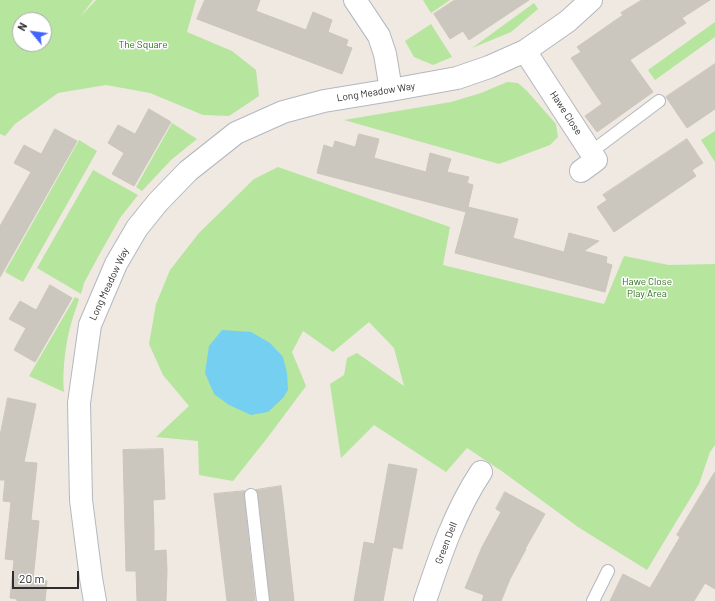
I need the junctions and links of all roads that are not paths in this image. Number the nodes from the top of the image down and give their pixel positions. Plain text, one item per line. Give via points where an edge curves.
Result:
1 (355, 0) edge
2 (591, 0) edge
3 (524, 51) junction
4 (391, 90) junction
5 (659, 101) dead end
6 (591, 152) junction
7 (581, 171) dead end
8 (471, 479) dead end
9 (251, 495) dead end
10 (608, 570) dead end
11 (95, 601) edge
12 (263, 601) edge
13 (426, 601) edge
14 (593, 601) edge

1 - 4 street via 379,36
2 - 3 street, Long Meadow Way via 562,25
3 - 4 street, Long Meadow Way via 457,78
3 - 6 street, Hawe Close
4 - 11 street, Long Meadow Way via 324,101 283,112 236,133 188,171 158,202 137,228 116,264 90,325 79,404 81,500
5 - 6 lane
6 - 7 street via 596,160
8 - 13 street, Green Dell via 441,554
9 - 12 lane
10 - 14 lane

